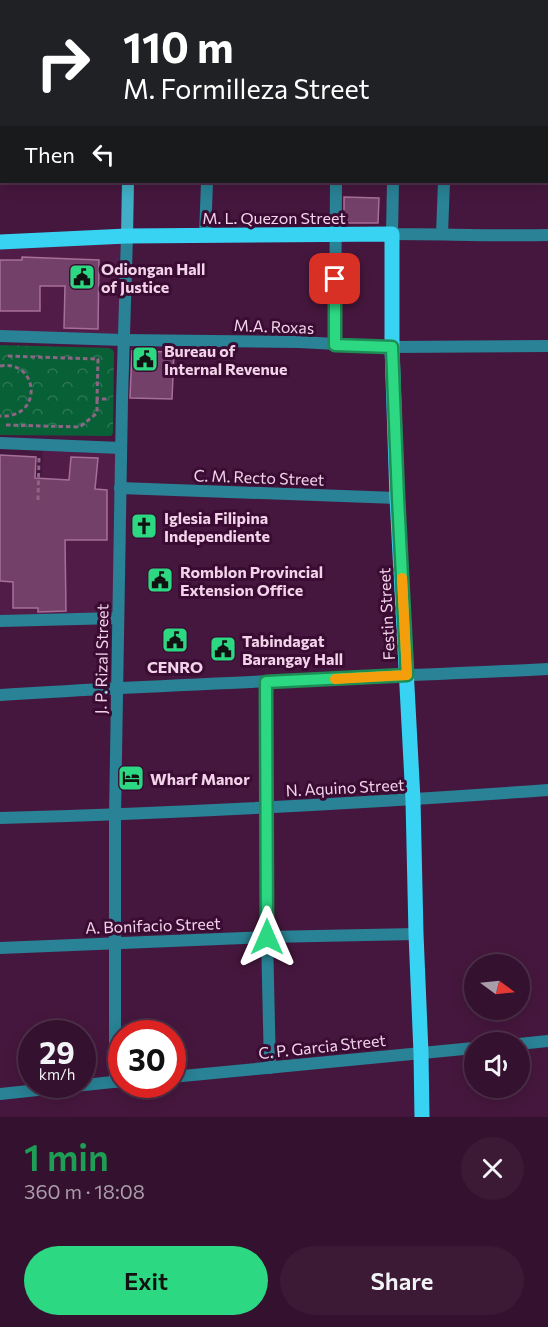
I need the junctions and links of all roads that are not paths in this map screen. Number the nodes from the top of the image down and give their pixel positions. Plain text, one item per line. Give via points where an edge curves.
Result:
1 (128, 183) edge
2 (207, 183) edge
3 (336, 183) edge
4 (393, 183) edge
5 (444, 183) edge
6 (392, 234) junction
7 (442, 234) junction
8 (205, 235) junction
9 (335, 235) junction
10 (548, 235) edge
11 (128, 236) junction
12 (0, 242) edge
13 (0, 336) edge
14 (123, 340) junction
15 (335, 345) junction
16 (548, 346) edge
17 (392, 347) junction
18 (0, 443) edge
19 (121, 448) junction
20 (120, 488) junction
21 (398, 498) junction
22 (118, 618) junction
23 (0, 621) edge
24 (548, 669) edge
25 (407, 675) junction
26 (266, 682) junction
27 (117, 687) junction
28 (0, 695) edge
29 (548, 790) edge
30 (413, 800) junction
31 (266, 808) junction
32 (115, 815) junction
33 (0, 818) edge
34 (416, 934) junction
35 (267, 937) junction
36 (114, 943) junction
37 (0, 948) edge
38 (116, 1020) edge
39 (548, 1041) edge
40 (530, 1043) edge
41 (464, 1049) edge
42 (421, 1053) junction
43 (270, 1068) junction
44 (186, 1076) edge
45 (108, 1083) edge
46 (0, 1094) edge
47 (422, 1117) edge

1 - 11 street
2 - 8 street
3 - 9 street
4 - 6 street, Festin Street
5 - 7 street
6 - 7 street, M. L. Quezon Street
6 - 9 main road, M. L. Quezon Street
6 - 17 main road, Festin Street
7 - 10 street, M. L. Quezon Street
8 - 9 main road, M. L. Quezon Street
8 - 11 main road, M. L. Quezon Street
9 - 15 street
11 - 12 main road, M. L. Quezon Street
11 - 14 street, J. P. Rizal Street
13 - 14 street, M.A. Roxas
14 - 15 street, M.A. Roxas
14 - 19 street, J. P. Rizal Street
15 - 17 street, M.A. Roxas
16 - 17 street, M.A. Roxas
17 - 21 main road, Festin Street
18 - 19 street
19 - 20 street, J. P. Rizal Street
20 - 21 street, C. M. Recto Street
20 - 22 street, J. P. Rizal Street
21 - 25 main road, Festin Street
22 - 23 street
22 - 27 street, J. P. Rizal Street
24 - 25 street
25 - 26 street
25 - 30 main road, Festin Street
26 - 27 street
26 - 31 street
27 - 28 street
27 - 32 street, J. P. Rizal Street
29 - 30 street, N. Aquino Street
30 - 31 street, N. Aquino Street
30 - 34 main road, Festin Street
31 - 32 street, N. Aquino Street
31 - 35 street
32 - 33 street, N. Aquino Street
32 - 36 street, J. P. Rizal Street
34 - 35 street, A. Bonifacio Street
34 - 42 main road, Festin Street
35 - 36 street, A. Bonifacio Street
35 - 43 street
36 - 37 street, A. Bonifacio Street
36 - 38 street, J. P. Rizal Street
39 - 40 street
41 - 42 street, C. P. Garcia Street
42 - 43 street, C. P. Garcia Street
42 - 47 main road, Festin Street
43 - 44 street, C. P. Garcia Street
45 - 46 street

